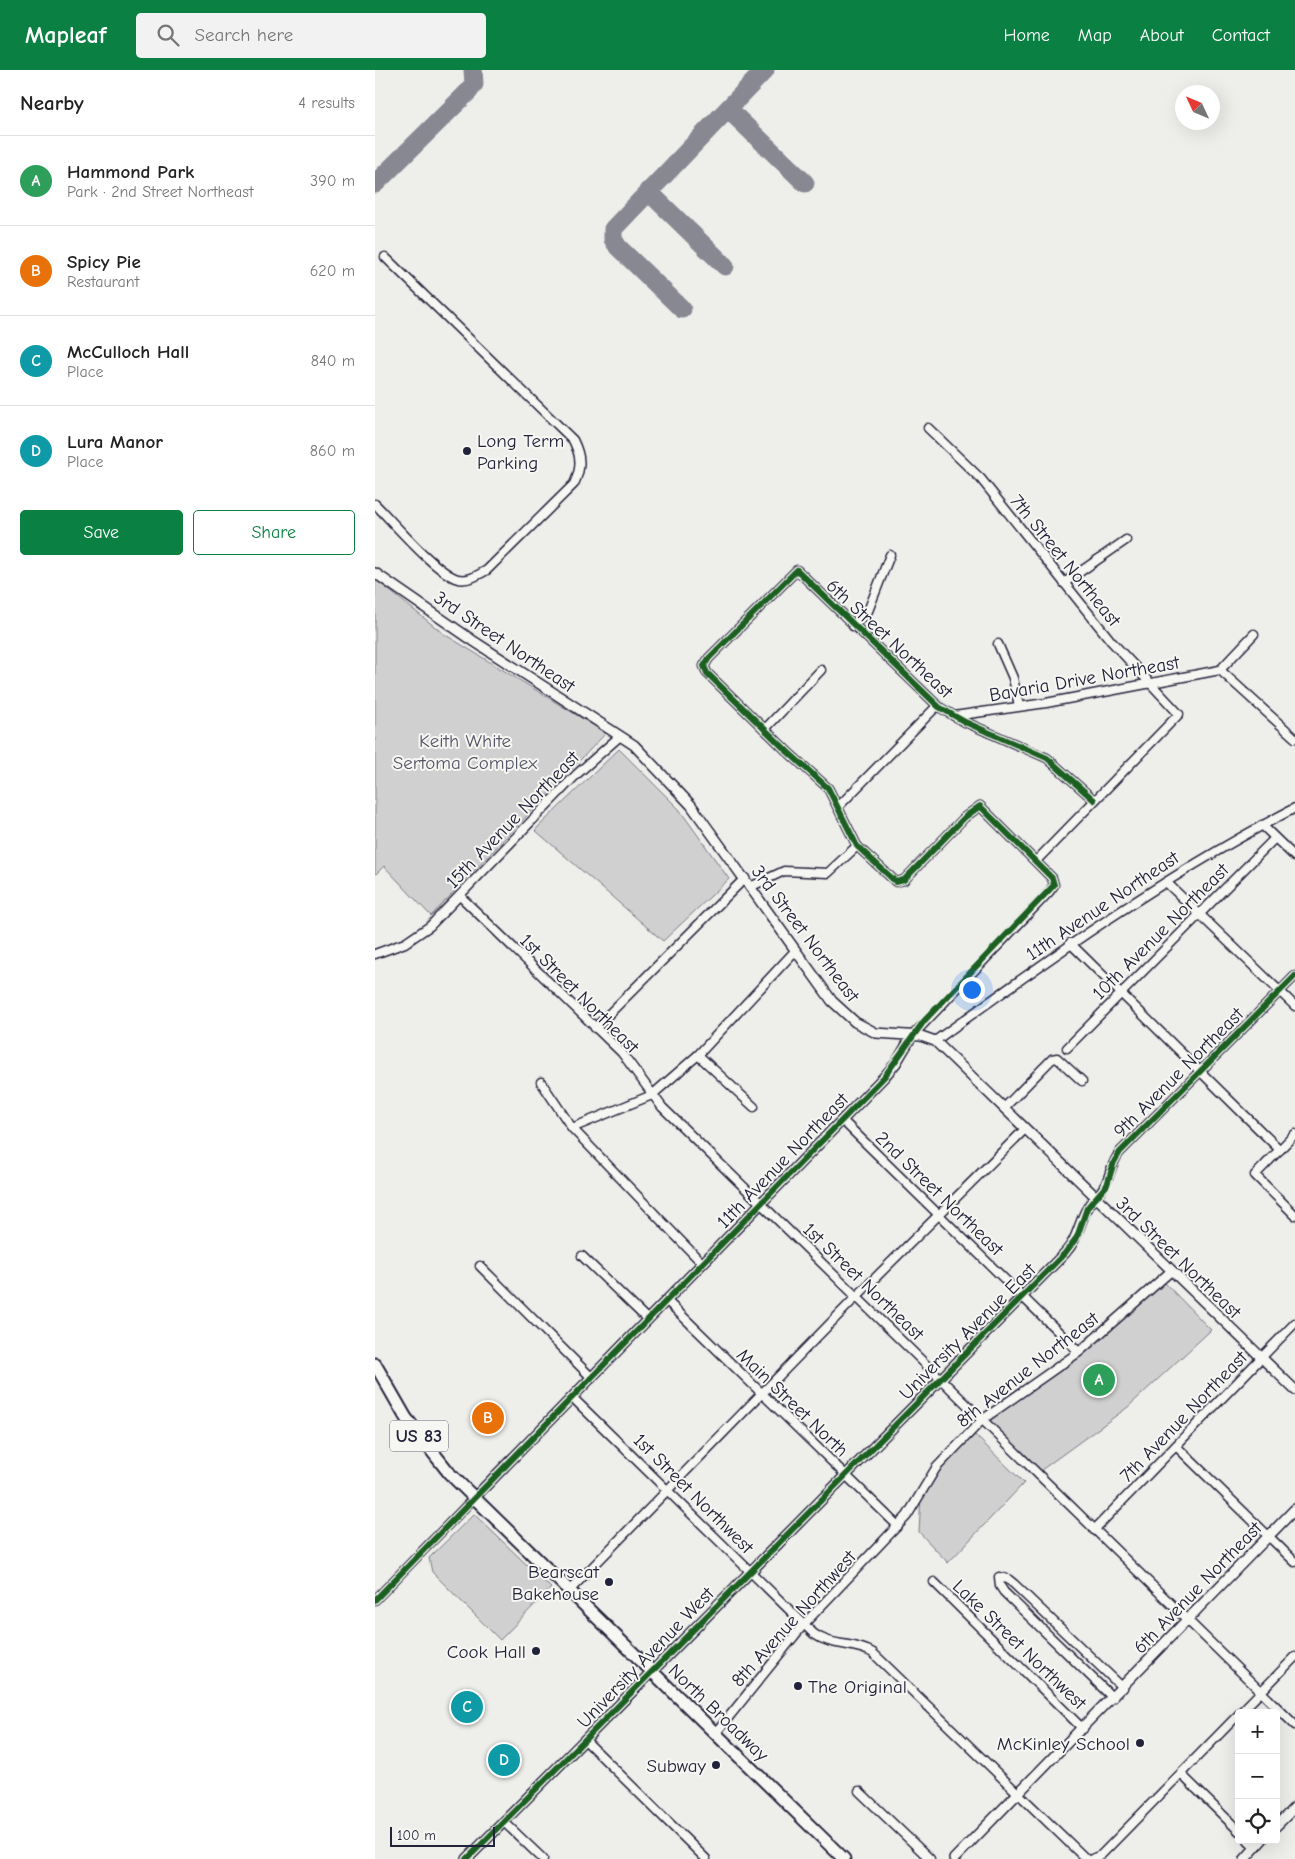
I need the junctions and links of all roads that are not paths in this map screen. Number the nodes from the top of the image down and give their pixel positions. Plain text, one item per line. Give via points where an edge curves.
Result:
1 (385, 257) dead end
2 (928, 428) dead end
3 (375, 504) edge
4 (1126, 540) dead end
5 (890, 555) dead end
6 (375, 573) edge
7 (1065, 584) junction
8 (853, 626) junction
9 (1254, 634) dead end
10 (998, 644) dead end
11 (821, 670) dead end
12 (1220, 670) junction
13 (1151, 683) junction
14 (937, 706) junction
15 (1019, 706) junction
16 (954, 716) junction
17 (765, 730) junction
18 (619, 737) junction
19 (1295, 738) edge
20 (1094, 800) junction
21 (838, 807) junction
22 (1295, 808) edge
23 (1262, 825) junction
24 (1275, 838) junction
25 (857, 846) junction
26 (1295, 857) edge
27 (1036, 861) junction
28 (745, 878) junction
29 (1166, 882) junction
30 (750, 887) junction
31 (460, 896) junction
32 (1200, 914) junction
33 (1070, 943) junction
34 (795, 951) junction
35 (375, 954) edge
36 (1295, 976) edge
37 (1280, 991) junction
38 (1122, 994) junction
39 (1295, 1006) edge
40 (595, 1028) junction
41 (913, 1036) junction
42 (935, 1042) junction
43 (1067, 1048) dead end
44 (698, 1055) junction
45 (1200, 1071) junction
46 (1082, 1081) dead end
47 (541, 1082) dead end
48 (652, 1095) junction
49 (754, 1107) dead end
50 (1004, 1108) junction
51 (842, 1120) junction
52 (572, 1128) junction
53 (1025, 1128) junction
54 (1295, 1134) edge
55 (1279, 1150) junction
56 (1095, 1198) junction
57 (760, 1203) junction
58 (939, 1215) junction
59 (1295, 1215) edge
60 (582, 1256) dead end
61 (702, 1263) junction
62 (480, 1266) dead end
63 (1171, 1272) junction
64 (1023, 1296) junction
65 (856, 1297) junction
66 (666, 1300) junction
67 (648, 1320) junction
68 (1295, 1323) edge
69 (1079, 1352) junction
70 (1262, 1358) junction
71 (375, 1364) edge
72 (592, 1378) junction
73 (941, 1378) junction
74 (1295, 1390) edge
75 (762, 1394) junction
76 (573, 1398) junction
77 (982, 1420) junction
78 (1176, 1446) junction
79 (846, 1475) junction
80 (667, 1490) junction
81 (474, 1498) junction
82 (1295, 1509) edge
83 (899, 1526) junction
84 (1095, 1530) junction
85 (1269, 1537) junction
86 (1295, 1562) edge
87 (750, 1572) junction
88 (934, 1582) dead end
89 (569, 1591) junction
90 (375, 1600) edge
91 (1189, 1620) junction
92 (804, 1624) junction
93 (1295, 1657) edge
94 (652, 1671) junction
95 (1123, 1688) junction
96 (1261, 1692) junction
97 (1113, 1698) junction
98 (1243, 1709) edge
99 (1235, 1717) edge
100 (1295, 1725) edge
101 (1083, 1729) junction
102 (715, 1734) junction
103 (585, 1740) junction
104 (1181, 1774) junction
105 (859, 1791) dead end
106 (1019, 1794) junction
107 (1295, 1807) edge
108 (504, 1822) junction
109 (1280, 1822) edge
110 (1235, 1827) edge
111 (1252, 1844) edge
112 (1258, 1844) edge
113 (1255, 1847) junction
114 (467, 1859) edge
115 (543, 1859) edge
116 (705, 1859) edge
117 (844, 1859) edge
118 (930, 1859) edge
119 (954, 1859) edge
120 (1087, 1859) edge
121 (1092, 1859) edge
122 (1245, 1859) edge

1 - 3 street via 573,440 580,463 574,484 487,570 474,578 459,579 439,568
2 - 7 street, 7th Street Northeast via 981,479
4 - 7 street
5 - 8 street via 868,611
6 - 18 street, 3rd Street Northeast
7 - 13 street, 7th Street Northeast via 1111,641
8 - 14 street, 6th Street Northeast
8 - 17 street, 6th Street Northeast via 797,570 709,658 704,666 707,673
9 - 12 street
10 - 15 street via 1013,678
11 - 17 street
12 - 13 street, Bavaria Drive Northeast
12 - 19 street
13 - 15 street, Bavaria Drive Northeast
13 - 20 street, 7th Street Northeast via 1179,714
14 - 16 street, 6th Street Northeast
14 - 21 street
15 - 16 street, Bavaria Drive Northeast
16 - 20 street, 6th Street Northeast via 1047,758
17 - 21 street via 828,788
18 - 28 street, 3rd Street Northeast via 634,745 664,774
18 - 31 street, 15th Avenue Northeast via 577,774
20 - 27 street
21 - 25 street
22 - 23 street, 11th Avenue Northeast
23 - 24 street
23 - 29 street, 11th Avenue Northeast
24 - 26 street
24 - 32 street, 10th Avenue Northeast
25 - 27 street via 895,882 904,880 965,817 980,806
25 - 30 street via 828,873 784,871
27 - 41 street via 1055,885
28 - 30 street, 3rd Street Northeast
28 - 40 street
29 - 32 street
29 - 33 street, 11th Avenue Northeast
30 - 34 street, 3rd Street Northeast
31 - 35 street, 15th Avenue Northeast via 430,926 405,943
31 - 40 street, 1st Street Northeast
32 - 37 street
32 - 38 street, 10th Avenue Northeast
33 - 38 street
33 - 42 street, 11th Avenue Northeast
34 - 41 street, 3rd Street Northeast via 832,1001 855,1022 876,1032
34 - 44 street
36 - 37 street, 9th Avenue Northeast
37 - 39 street
37 - 45 street, 9th Avenue Northeast
38 - 43 street, 10th Avenue Northeast
38 - 45 street
40 - 48 street, 1st Street Northeast via 621,1053
41 - 42 street, 3rd Street Northeast
41 - 51 street, 11th Avenue Northeast via 885,1077
42 - 50 street, 3rd Street Northeast
44 - 48 street
44 - 49 street
45 - 55 street
45 - 56 street, 9th Avenue Northeast via 1120,1152 1107,1185
46 - 50 street via 1057,1058 1052,1059
47 - 52 street
48 - 52 street
48 - 57 street, 1st Street Northeast
50 - 53 street, 3rd Street Northeast
51 - 57 street, 11th Avenue Northeast
51 - 58 street, 2nd Street Northeast
52 - 61 street
53 - 56 street, 3rd Street Northeast
53 - 58 street
54 - 55 street
55 - 59 street via 1255,1176
56 - 63 street, 3rd Street Northeast
56 - 64 street, University Avenue East via 1085,1212 1072,1246
57 - 61 street, 11th Avenue Northeast
57 - 65 street, 1st Street Northeast
58 - 64 street, 2nd Street Northeast
58 - 65 street
60 - 67 street
61 - 66 street, 11th Avenue Northeast
62 - 72 street
63 - 69 street, 8th Avenue Northeast
63 - 70 street, 3rd Street Northeast
64 - 69 street, 2nd Street Northeast
64 - 73 street, University Avenue East
65 - 73 street, 1st Street Northeast
65 - 75 street
66 - 67 street, 11th Avenue Northeast
66 - 75 street, Main Street North
67 - 72 street, 11th Avenue Northeast
68 - 70 street, 7th Avenue Northeast
69 - 77 street, 8th Avenue Northeast
70 - 74 street, 3rd Street Northeast
70 - 78 street, 7th Avenue Northeast
71 - 81 main road, North Broadway / US 83 via 421,1439
72 - 76 street, 11th Avenue Northeast
73 - 77 street, 1st Street Northeast
73 - 79 street, University Avenue East
75 - 79 street, Main Street North
75 - 80 street
76 - 80 street, 1st Street Northwest
76 - 81 street, 11th Avenue Northeast
77 - 83 street, 8th Avenue Northeast via 936,1468
77 - 84 street, 1st Street Northeast
78 - 84 street, 7th Avenue Northeast
78 - 85 street
79 - 83 street, Main Street North
79 - 87 street, University Avenue West
80 - 87 street, 1st Street Northwest
80 - 89 street
81 - 89 main road, North Broadway / US 83
81 - 90 street
82 - 85 street, 6th Avenue Northeast
83 - 92 street, 8th Avenue Northwest
84 - 91 street, 1st Street Northeast
85 - 86 street
85 - 91 street, 6th Avenue Northeast
87 - 92 street, 1st Street Northwest
87 - 94 street, University Avenue West
88 - 101 street, Lake Street Northwest
89 - 94 main road, North Broadway / US 83
91 - 95 street, 6th Avenue Northeast
91 - 96 street, 1st Street Northeast
92 - 102 street, 8th Avenue Northwest
92 - 106 street, 1st Street Northwest via 824,1640 873,1654
93 - 96 street
94 - 102 main road, North Broadway / US 83
94 - 103 street, University Avenue West
95 - 97 street, 6th Avenue Northeast
95 - 97 street via 1014,1584 999,1577 1004,1592
96 - 98 street
96 - 100 street, 1st Street Northeast
97 - 101 street, 6th Avenue Northeast
99 - 104 street
101 - 106 street, 6th Avenue Northeast
102 - 117 main road, North Broadway / US 83
103 - 108 street, University Avenue West
103 - 116 street
104 - 110 street
104 - 121 street via 1101,1855
105 - 118 street
106 - 119 street, 6th Avenue Northeast
106 - 120 street, 1st Street Northwest
107 - 109 street
108 - 114 street, University Avenue West
108 - 115 street
111 - 113 street
112 - 113 street
113 - 122 street

